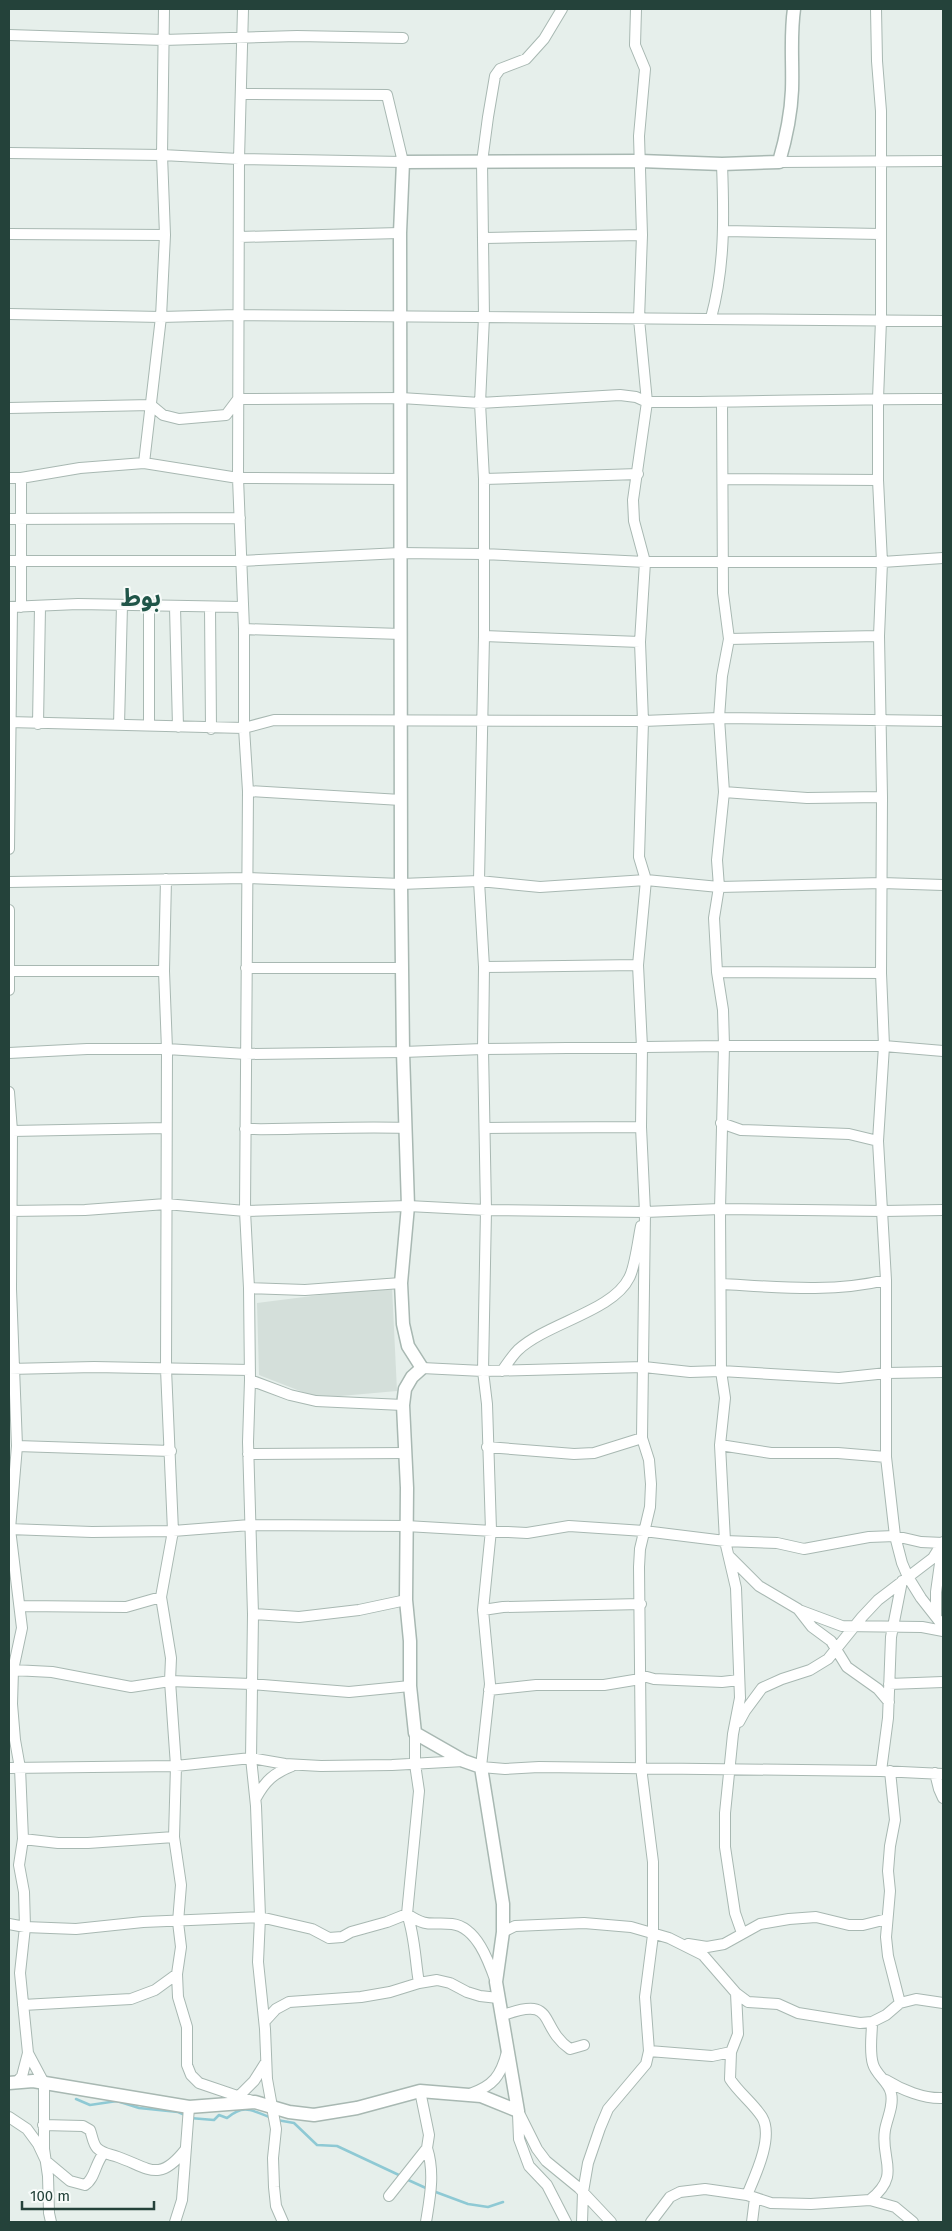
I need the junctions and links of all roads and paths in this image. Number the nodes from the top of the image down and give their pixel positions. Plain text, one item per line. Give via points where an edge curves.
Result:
1 (164, 9) edge
2 (243, 9) edge
3 (562, 9) edge
4 (636, 9) edge
5 (794, 9) edge
6 (876, 9) edge
7 (9, 35) edge
8 (403, 38) dead end
9 (241, 39) junction
10 (163, 40) junction
11 (241, 94) junction
12 (9, 153) edge
13 (162, 155) junction
14 (238, 159) junction
15 (880, 160) junction
16 (640, 161) junction
17 (943, 161) edge
18 (403, 162) junction
19 (482, 162) junction
20 (779, 162) junction
21 (722, 164) junction
22 (724, 231) junction
23 (400, 233) junction
24 (9, 234) edge
25 (880, 234) junction
26 (164, 235) junction
27 (642, 235) junction
28 (239, 237) junction
29 (485, 238) junction
30 (9, 314) edge
31 (237, 315) junction
32 (400, 316) junction
33 (161, 317) junction
34 (484, 317) junction
35 (711, 318) junction
36 (639, 319) junction
37 (881, 320) junction
38 (943, 321) edge
39 (401, 398) junction
40 (878, 398) junction
41 (238, 399) junction
42 (943, 399) edge
43 (646, 402) junction
44 (480, 403) junction
45 (722, 403) junction
46 (152, 405) junction
47 (9, 408) edge
48 (144, 463) junction
49 (638, 474) junction
50 (9, 478) edge
51 (21, 478) junction
52 (238, 478) junction
53 (400, 479) junction
54 (484, 479) junction
55 (723, 479) junction
56 (878, 480) junction
57 (9, 518) edge
58 (240, 518) junction
59 (22, 519) junction
60 (400, 553) junction
61 (483, 554) junction
62 (943, 558) edge
63 (723, 560) junction
64 (9, 561) edge
65 (241, 561) junction
66 (20, 562) junction
67 (645, 562) junction
68 (882, 562) junction
69 (122, 605) junction
70 (149, 606) junction
71 (14, 607) edge
72 (40, 607) junction
73 (175, 607) junction
74 (210, 607) junction
75 (242, 607) junction
76 (244, 629) junction
77 (400, 634) junction
78 (484, 636) junction
79 (879, 636) junction
80 (729, 639) junction
81 (640, 642) junction
82 (719, 718) junction
83 (401, 719) junction
84 (482, 719) junction
85 (879, 719) junction
86 (943, 720) edge
87 (643, 721) junction
88 (10, 723) edge
89 (38, 724) junction
90 (119, 725) junction
91 (149, 726) junction
92 (178, 727) junction
93 (244, 728) junction
94 (210, 729) junction
95 (248, 791) junction
96 (724, 792) junction
97 (882, 797) junction
98 (400, 800) junction
99 (9, 827) edge
100 (9, 849) edge
101 (247, 878) junction
102 (166, 879) junction
103 (646, 880) junction
104 (479, 881) junction
105 (9, 882) edge
106 (882, 883) junction
107 (401, 884) junction
108 (943, 885) edge
109 (719, 887) junction
110 (9, 910) edge
111 (638, 965) junction
112 (484, 967) junction
113 (246, 968) junction
114 (402, 968) junction
115 (10, 971) edge
116 (164, 971) junction
117 (717, 972) junction
118 (881, 973) junction
119 (9, 990) edge
120 (724, 1046) junction
121 (884, 1046) junction
122 (642, 1047) junction
123 (167, 1049) junction
124 (483, 1049) junction
125 (943, 1051) edge
126 (403, 1052) junction
127 (9, 1053) edge
128 (246, 1054) junction
129 (9, 1092) edge
130 (721, 1123) junction
131 (641, 1127) junction
132 (166, 1128) junction
133 (406, 1128) junction
134 (485, 1128) junction
135 (245, 1129) junction
136 (12, 1130) junction
137 (878, 1141) junction
138 (166, 1204) junction
139 (408, 1206) junction
140 (720, 1209) junction
141 (486, 1210) junction
142 (943, 1210) edge
143 (10, 1211) edge
144 (245, 1211) junction
145 (883, 1211) junction
146 (645, 1212) junction
147 (886, 1280) junction
148 (400, 1283) junction
149 (722, 1284) junction
150 (249, 1288) junction
151 (644, 1367) junction
152 (422, 1368) junction
153 (11, 1369) edge
154 (166, 1369) junction
155 (722, 1370) junction
156 (483, 1371) junction
157 (502, 1371) junction
158 (943, 1372) edge
159 (887, 1373) junction
160 (250, 1375) junction
161 (403, 1405) junction
162 (642, 1438) junction
163 (720, 1445) junction
164 (17, 1446) junction
165 (487, 1446) junction
166 (170, 1451) junction
167 (406, 1453) junction
168 (248, 1454) junction
169 (886, 1457) junction
170 (250, 1524) junction
171 (406, 1526) junction
172 (9, 1529) edge
173 (491, 1530) junction
174 (172, 1531) junction
175 (644, 1531) junction
176 (895, 1536) junction
177 (726, 1541) junction
178 (943, 1543) edge
179 (729, 1555) junction
180 (941, 1565) edge
181 (905, 1579) junction
182 (160, 1597) junction
183 (406, 1600) junction
184 (641, 1604) junction
185 (20, 1606) junction
186 (483, 1610) junction
187 (798, 1610) junction
188 (253, 1614) junction
189 (936, 1618) junction
190 (893, 1626) junction
191 (943, 1626) edge
192 (853, 1627) junction
193 (943, 1632) edge
194 (836, 1649) junction
195 (11, 1671) edge
196 (640, 1677) junction
197 (739, 1680) junction
198 (170, 1681) junction
199 (943, 1682) edge
200 (251, 1684) junction
201 (889, 1684) junction
202 (410, 1686) junction
203 (489, 1690) junction
204 (889, 1702) junction
205 (415, 1733) junction
206 (733, 1734) junction
207 (251, 1758) junction
208 (464, 1761) junction
209 (295, 1764) junction
210 (415, 1764) junction
211 (176, 1766) junction
212 (481, 1767) junction
213 (641, 1767) junction
214 (9, 1768) edge
215 (20, 1768) junction
216 (731, 1769) junction
217 (886, 1771) junction
218 (939, 1774) edge
219 (943, 1798) edge
220 (255, 1799) junction
221 (174, 1837) junction
222 (23, 1839) junction
223 (408, 1914) junction
224 (260, 1917) junction
225 (887, 1919) junction
226 (178, 1922) junction
227 (9, 1924) edge
228 (25, 1927) junction
229 (503, 1932) junction
230 (742, 1933) junction
231 (653, 1935) junction
232 (682, 1943) junction
233 (177, 1974) junction
234 (496, 1982) junction
235 (419, 1983) junction
236 (736, 1993) junction
237 (498, 1998) junction
238 (900, 2003) junction
239 (943, 2003) edge
240 (23, 2005) junction
241 (501, 2016) junction
242 (265, 2020) junction
243 (872, 2022) junction
244 (584, 2046) dead end
245 (508, 2051) junction
246 (649, 2051) junction
247 (731, 2052) junction
248 (28, 2053) junction
249 (266, 2062) junction
250 (881, 2078) junction
251 (44, 2083) junction
252 (11, 2084) edge
253 (420, 2091) junction
254 (469, 2094) junction
255 (239, 2095) junction
256 (943, 2098) edge
257 (256, 2102) junction
258 (230, 2105) junction
259 (188, 2107) junction
260 (272, 2107) junction
261 (518, 2111) junction
262 (9, 2116) edge
263 (43, 2125) junction
264 (427, 2148) junction
265 (186, 2150) junction
266 (104, 2154) junction
267 (46, 2161) junction
268 (583, 2192) junction
269 (389, 2196) dead end
270 (751, 2196) junction
271 (870, 2200) junction
272 (52, 2222) edge
273 (175, 2222) edge
274 (283, 2222) edge
275 (426, 2222) edge
276 (566, 2222) edge
277 (582, 2222) edge
278 (611, 2222) edge
279 (651, 2222) edge
280 (752, 2222) edge
281 (914, 2222) edge

1 - 10 street
2 - 9 street
3 - 19 street via 544,39 526,59 500,69 495,76
4 - 16 street via 635,45 645,69
5 - 20 street via 792,91
6 - 15 street
7 - 10 street
8 - 9 street via 296,36
9 - 10 street
9 - 11 street
10 - 13 street
11 - 14 street
11 - 18 street via 387,95
12 - 13 street
13 - 14 street
13 - 26 street
14 - 18 street
14 - 28 street
15 - 17 street
15 - 20 street
15 - 25 street
16 - 19 street
16 - 21 street
16 - 27 street
18 - 19 street
18 - 23 street
19 - 29 street
20 - 21 street
21 - 22 street
22 - 25 street
22 - 35 street via 719,290
23 - 28 street
23 - 32 street
24 - 26 street
25 - 37 street
26 - 33 street
27 - 29 street
27 - 36 street
28 - 31 street
29 - 34 street
30 - 33 street
31 - 32 street
31 - 33 street
31 - 41 street
32 - 34 street
32 - 39 street
33 - 46 street
34 - 36 street
34 - 44 street
35 - 36 street
35 - 37 street
36 - 43 street
37 - 38 street
37 - 40 street
39 - 41 street
39 - 44 street
39 - 53 street
40 - 42 street
40 - 45 street
40 - 56 street
41 - 46 street via 226,415 213,417 179,419 162,415
41 - 52 street
43 - 44 street via 620,395
43 - 45 street
43 - 49 street
44 - 54 street
45 - 55 street
46 - 47 street
46 - 48 street
48 - 51 street via 80,468
48 - 52 street
49 - 54 street
49 - 67 street via 633,500 634,521
50 - 51 street
51 - 59 street
52 - 53 street
52 - 58 street
53 - 60 street
54 - 61 street
55 - 56 street
55 - 63 street
56 - 68 street
57 - 59 street
58 - 59 street
58 - 65 street
59 - 66 street
60 - 61 street
60 - 65 street
60 - 77 street
61 - 67 street
61 - 78 street
62 - 68 street
63 - 67 street
63 - 68 street
63 - 80 street
64 - 66 street
65 - 66 street
65 - 75 street
66 - 71 street
67 - 81 street
68 - 79 street
69 - 70 street
69 - 72 street
69 - 90 street
70 - 73 street
70 - 91 street
71 - 72 street
71 - 88 street
72 - 89 street
73 - 74 street
73 - 92 street
74 - 75 street
74 - 94 street
75 - 76 street
76 - 77 street
76 - 93 street
77 - 83 street
78 - 81 street
78 - 84 street
79 - 80 street
79 - 85 street
80 - 82 street
81 - 87 street
82 - 85 street
82 - 87 street
82 - 96 street
83 - 84 street
83 - 93 street via 274,720
83 - 98 street
84 - 87 street
84 - 104 street
85 - 86 street
85 - 97 street
87 - 103 street via 640,857
88 - 89 street
88 - 99 street
89 - 90 street
90 - 91 street
91 - 92 street
92 - 94 street
93 - 94 street
93 - 95 street
95 - 98 street
95 - 101 street
96 - 97 street via 808,798
96 - 109 street via 717,860
97 - 106 street
98 - 107 street
99 - 100 street
101 - 102 street
101 - 107 street
101 - 113 street
102 - 105 street
102 - 116 street
103 - 104 street via 540,888
103 - 109 street
103 - 111 street
104 - 107 street
104 - 112 street
106 - 108 street
106 - 109 street
106 - 118 street
107 - 114 street
109 - 117 street via 714,918
110 - 115 street
111 - 112 street
111 - 122 street
112 - 124 street
113 - 114 street
113 - 128 street
114 - 126 street
115 - 116 street
115 - 119 street
116 - 123 street
117 - 118 street
117 - 120 street
118 - 121 street
120 - 121 street
120 - 122 street
120 - 130 street
121 - 125 street
121 - 137 street
122 - 124 street
122 - 131 street
123 - 127 street
123 - 128 street
123 - 132 street
124 - 126 street
124 - 134 street
126 - 128 street
126 - 133 street
128 - 135 street
129 - 136 street
130 - 137 street via 741,1130 849,1134
130 - 140 street
131 - 134 street
131 - 146 street
132 - 136 street
132 - 138 street
133 - 135 street
133 - 139 street
134 - 141 street
135 - 144 street
136 - 143 street
137 - 145 street
138 - 143 street
138 - 144 street
138 - 154 street
139 - 141 street
139 - 144 street
139 - 148 street
140 - 145 street
140 - 146 street
140 - 149 street
141 - 146 street
141 - 156 street
142 - 145 street
143 - 153 street
144 - 150 street
145 - 147 street
146 - 151 street
146 - 157 street via 630,1278 620,1292 518,1350
147 - 149 street via 840,1287
147 - 159 street
148 - 150 street via 305,1290
148 - 152 street via 408,1346
149 - 155 street
150 - 160 street
151 - 155 street via 690,1372
151 - 157 street
151 - 162 street
152 - 156 street
152 - 161 street via 405,1389
153 - 154 street
153 - 164 street
154 - 160 street
154 - 166 street
155 - 159 street via 839,1378
155 - 163 street via 725,1398
156 - 157 street
156 - 165 street
158 - 159 street
159 - 169 street
160 - 161 street via 290,1395 316,1402
160 - 168 street
161 - 167 street
162 - 165 street via 594,1453
162 - 175 street via 649,1460 651,1484
163 - 169 street via 771,1453
163 - 177 street
164 - 166 street
164 - 172 street
165 - 173 street
166 - 174 street
167 - 168 street
167 - 171 street
168 - 170 street
169 - 176 street
170 - 171 street
170 - 174 street
170 - 188 street
171 - 173 street
171 - 183 street
172 - 174 street
172 - 185 street
173 - 175 street via 526,1533 569,1526
173 - 186 street
174 - 182 street
175 - 177 street
175 - 184 street via 640,1558
176 - 177 street via 868,1537 804,1549 777,1543
176 - 178 street
176 - 181 street
177 - 179 street
178 - 180 street
178 - 181 street via 933,1558
179 - 187 street via 759,1586
179 - 197 street via 736,1588
180 - 189 street
181 - 189 street
181 - 190 street
181 - 192 street via 878,1600
182 - 185 street via 126,1607
182 - 198 street via 171,1658
183 - 188 street via 299,1617
183 - 202 street
184 - 186 street
184 - 196 street
185 - 195 street via 22,1628
186 - 203 street
187 - 192 street
187 - 194 street
188 - 200 street
189 - 191 street
190 - 192 street
190 - 193 street
190 - 201 street
192 - 194 street
194 - 204 street via 847,1667 878,1689
194 - 206 street via 828,1659 810,1670 762,1688
195 - 198 street via 52,1672 131,1687
195 - 215 street
196 - 197 street via 722,1682
196 - 203 street via 604,1685 536,1685
196 - 213 street
197 - 206 street via 740,1698
198 - 200 street
198 - 211 street
199 - 201 street
200 - 202 street via 348,1692
200 - 207 street
201 - 204 street
202 - 205 street
203 - 212 street
204 - 217 street
205 - 208 street
205 - 210 street
206 - 216 street
207 - 209 street
207 - 211 street
207 - 220 street
208 - 210 street
208 - 212 street
209 - 210 street
209 - 220 street via 274,1773 262,1784
210 - 223 street via 419,1791
211 - 215 street
211 - 221 street
212 - 213 street
212 - 229 street via 503,1904
213 - 216 street
213 - 231 street via 653,1862
214 - 215 street
215 - 222 street
216 - 217 street
216 - 230 street via 725,1813 725,1847 735,1913
217 - 218 street
217 - 225 street via 895,1820 890,1846
218 - 219 street via 939,1790
220 - 224 street
221 - 222 street via 88,1843
221 - 226 street via 181,1885
222 - 228 street via 20,1865
223 - 224 street via 342,1937 329,1938 312,1930
223 - 234 street via 421,1923 455,1924 470,1934 483,1951
223 - 235 street via 414,1933 413,1953
224 - 226 street
224 - 242 street via 258,1962
225 - 230 street via 849,1925 816,1917 789,1919 760,1924
225 - 238 street via 888,1956
226 - 228 street via 76,1929
226 - 233 street via 181,1947
227 - 228 street
228 - 240 street via 20,1973
229 - 231 street via 515,1926 584,1923 631,1927
229 - 234 street
230 - 232 street via 724,1944 707,1947
231 - 232 street
231 - 246 street via 646,1997
232 - 236 street via 703,1955
233 - 240 street via 155,1990 131,1999
233 - 255 street via 178,1997 186,2027 187,2065 191,2075 200,2082
234 - 237 street
235 - 237 street via 437,1980 480,1996
235 - 242 street via 361,1997 289,2002
236 - 243 street via 748,2002 778,2004 798,2013
236 - 247 street via 738,2034
237 - 241 street
238 - 239 street via 916,1999
238 - 243 street
240 - 248 street
241 - 244 street via 528,2008 539,2010 546,2015 561,2043 570,2049
241 - 245 street
242 - 249 street
243 - 250 street via 873,2064
245 - 254 street via 494,2081
245 - 261 street
246 - 247 street via 712,2056
246 - 268 street via 646,2064 608,2109 588,2163
247 - 270 street via 730,2079 763,2119 763,2154
248 - 251 street
248 - 252 street via 22,2076
249 - 255 street via 254,2081
249 - 260 street
250 - 256 street via 908,2091
250 - 271 street via 891,2091 892,2102 885,2132 889,2161 881,2191
251 - 252 street
251 - 259 street
251 - 263 street
253 - 254 street
253 - 260 street via 314,2115
253 - 264 street via 429,2135
254 - 261 street
255 - 257 street
255 - 258 street
257 - 258 street
257 - 260 street
258 - 259 street
259 - 265 street
260 - 274 street via 276,2129 274,2187 276,2206
261 - 268 street via 546,2161
261 - 276 street via 519,2139 529,2166 546,2185
262 - 267 street via 27,2128
263 - 266 street via 83,2126 90,2130 95,2146
263 - 267 street
264 - 269 street
264 - 275 street via 432,2178
265 - 266 street via 176,2162 159,2170 143,2169 119,2157
265 - 273 street via 182,2200
266 - 267 street via 98,2160 90,2182 85,2185 70,2181
267 - 272 street
268 - 277 street
268 - 278 street
270 - 271 street via 771,2203
270 - 279 street via 705,2189 680,2192 670,2197
270 - 280 street
271 - 281 street via 895,2207

